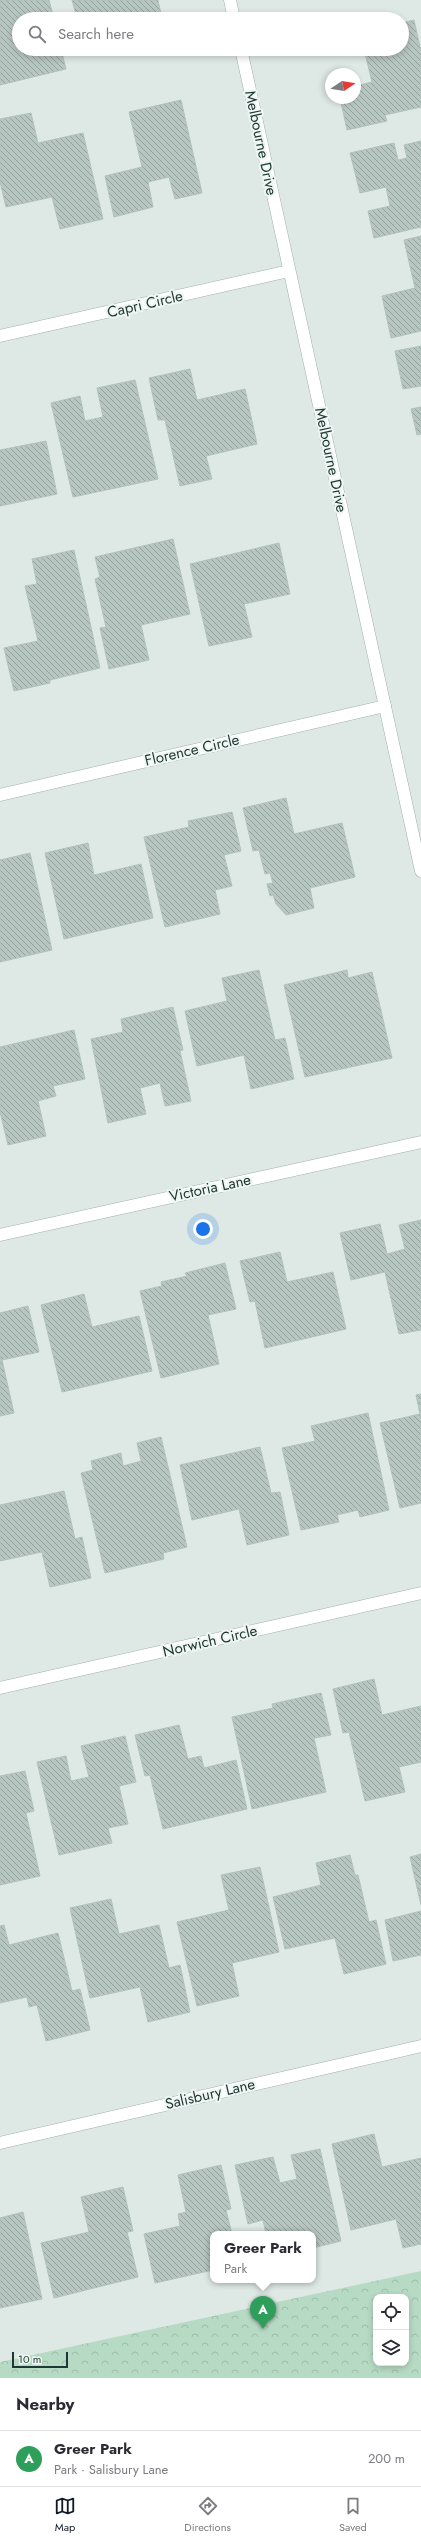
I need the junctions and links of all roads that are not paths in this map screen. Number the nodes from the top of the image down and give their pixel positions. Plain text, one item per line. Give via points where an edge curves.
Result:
1 (230, 0) edge
2 (233, 12) edge
3 (243, 56) edge
4 (290, 272) junction
5 (0, 336) edge
6 (385, 706) junction
7 (0, 795) edge
8 (421, 871) edge
9 (421, 1142) edge
10 (0, 1235) edge
11 (421, 1593) edge
12 (0, 1688) edge
13 (421, 2046) edge
14 (0, 2142) edge

1 - 2 street
3 - 4 street, Melbourne Drive
4 - 5 street, Capri Circle
4 - 6 street, Melbourne Drive
6 - 7 street, Florence Circle
6 - 8 street, Melbourne Drive
9 - 10 street, Victoria Lane
11 - 12 street, Norwich Circle
13 - 14 street, Salisbury Lane

